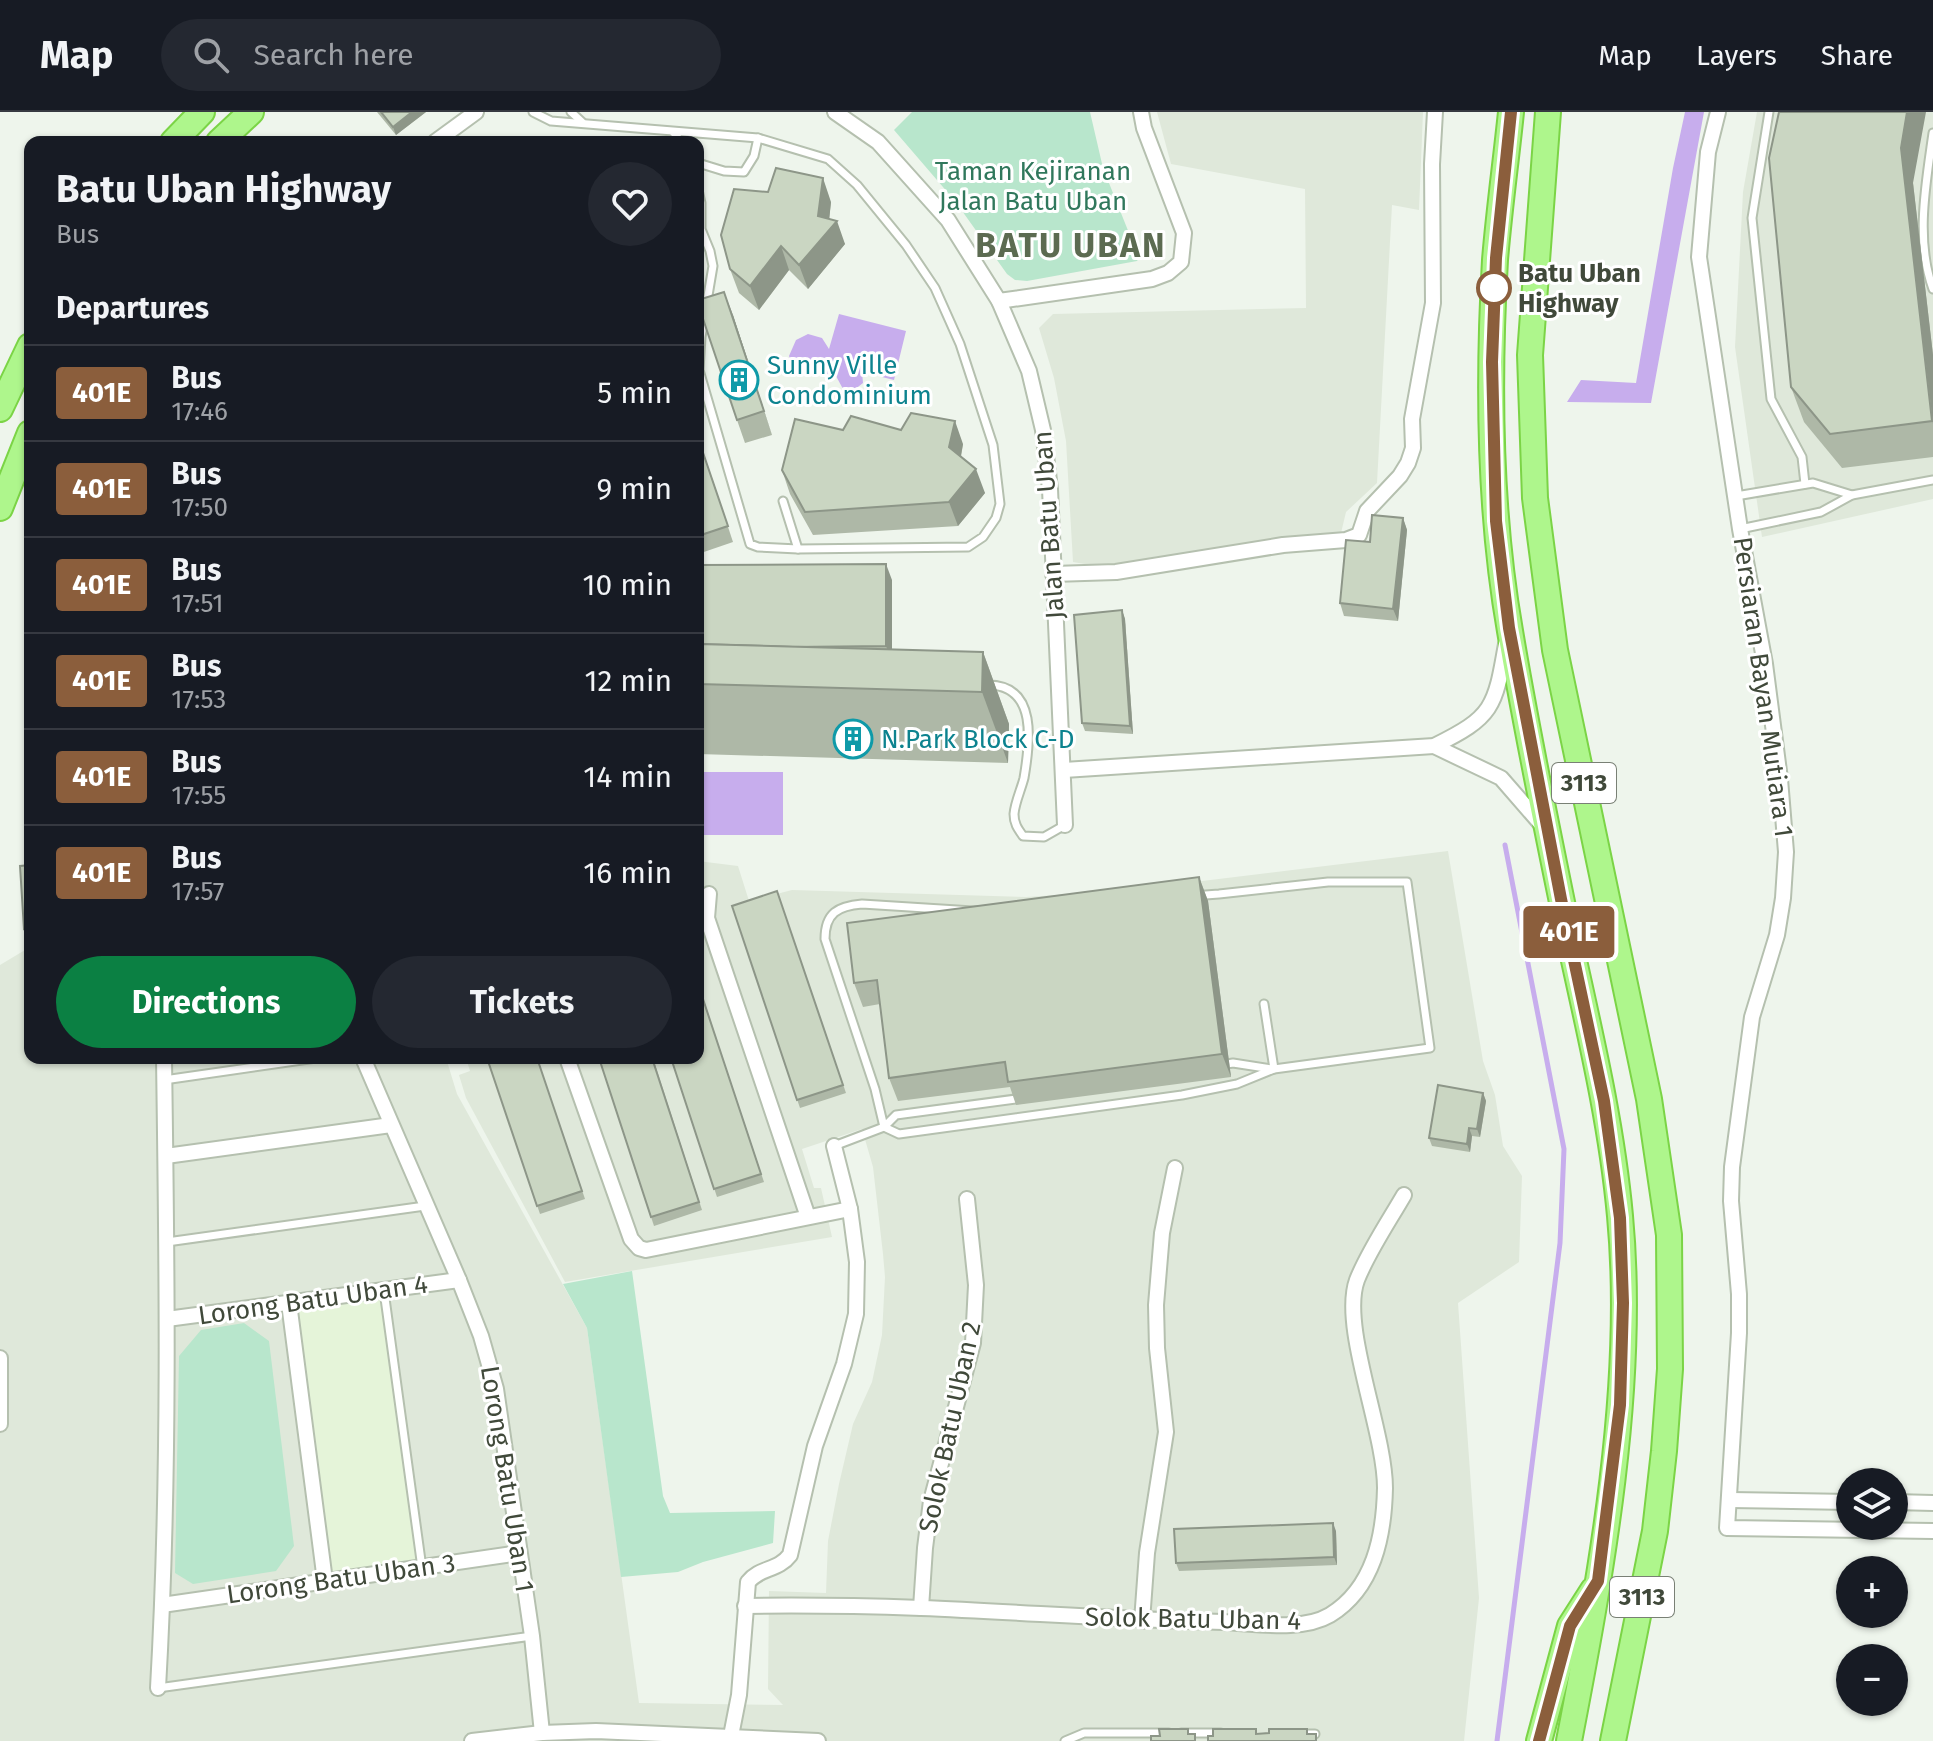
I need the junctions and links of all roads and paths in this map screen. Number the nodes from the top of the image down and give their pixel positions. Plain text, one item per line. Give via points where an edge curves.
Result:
1 (202, 112) edge
2 (251, 112) edge
3 (476, 112) edge
4 (533, 112) edge
5 (571, 112) edge
6 (835, 112) edge
7 (1141, 112) edge
8 (1435, 112) edge
9 (1511, 112) edge
10 (1548, 112) edge
11 (1718, 112) edge
12 (1769, 112) edge
13 (582, 122) junction
14 (673, 132) junction
15 (1933, 133) edge
16 (179, 136) edge
17 (225, 136) edge
18 (443, 136) edge
19 (677, 136) edge
20 (758, 138) junction
21 (704, 165) edge
22 (704, 236) edge
23 (1933, 289) edge
24 (999, 301) junction
25 (704, 319) edge
26 (24, 359) edge
27 (704, 387) edge
28 (0, 409) edge
29 (24, 448) edge
30 (1933, 480) edge
31 (1805, 484) junction
32 (1852, 495) junction
33 (1736, 496) junction
34 (783, 501) edge
35 (0, 508) edge
36 (1740, 529) junction
37 (798, 549) junction
38 (1053, 574) junction
39 (1509, 628) junction
40 (983, 685) edge
41 (1434, 746) junction
42 (1064, 770) junction
43 (1065, 825) joint
44 (1549, 833) junction
45 (709, 894) dead end
46 (1264, 1004) dead end
47 (164, 1064) edge
48 (275, 1064) edge
49 (366, 1064) edge
50 (569, 1064) edge
51 (1205, 1068) edge
52 (1274, 1069) junction
53 (164, 1080) junction
54 (1030, 1097) edge
55 (391, 1125) junction
56 (884, 1127) junction
57 (834, 1146) joint
58 (166, 1156) junction
59 (1175, 1168) dead end
60 (1404, 1195) dead end
61 (967, 1199) dead end
62 (425, 1206) junction
63 (850, 1209) junction
64 (808, 1217) junction
65 (167, 1242) junction
66 (459, 1280) junction
67 (384, 1291) junction
68 (289, 1303) junction
69 (167, 1319) junction
70 (0, 1358) edge
71 (0, 1424) edge
72 (1730, 1500) junction
73 (1836, 1502) edge
74 (1908, 1502) edge
75 (1933, 1503) edge
76 (1933, 1531) edge
77 (519, 1553) junction
78 (422, 1568) junction
79 (325, 1581) junction
80 (1598, 1581) junction
81 (162, 1605) junction
82 (745, 1606) junction
83 (921, 1608) junction
84 (1142, 1621) junction
85 (532, 1636) junction
86 (158, 1688) joint
87 (542, 1733) junction
88 (1238, 1733) edge
89 (1285, 1734) edge
90 (1315, 1734) edge
91 (730, 1739) edge
92 (472, 1741) edge
93 (818, 1741) edge
94 (1065, 1741) edge
95 (1539, 1741) edge
96 (1569, 1741) edge
97 (1613, 1741) edge

1 - 16 highway
2 - 17 highway
3 - 18 street
4 - 13 lane via 551,121
5 - 13 lane
6 - 24 street, Jalan Batu Uban via 878,142 929,197
7 - 24 street via 1184,233 1181,262 1152,279
8 - 38 street via 1433,303 1412,419 1413,448 1400,476 1367,511 1359,535 1116,572
9 - 39 highway, 3113 via 1492,362 1496,521
10 - 97 highway, 3113 via 1530,355 1535,498 1555,650 1649,1099 1669,1235 1670,1369 1664,1451 1655,1531
11 - 33 street, Persiaran Bayan Mutiara 1 via 1708,152 1698,247
12 - 31 lane via 1755,190 1754,234 1771,399 1802,457
13 - 14 lane
14 - 19 lane
14 - 20 lane
15 - 23 lane via 1923,219
20 - 21 lane via 744,172
20 - 37 lane via 828,159 857,185 928,277 960,344 993,445 1000,504 983,537 968,547
22 - 25 lane via 713,266
24 - 38 street, Jalan Batu Uban via 1021,348 1043,430
26 - 28 highway
27 - 37 lane via 750,544
29 - 35 highway
30 - 32 lane
31 - 32 lane
31 - 33 lane
32 - 36 lane via 1821,512
33 - 36 street, Persiaran Bayan Mutiara 1
34 - 37 lane
36 - 72 street, Persiaran Bayan Mutiara 1 via 1765,664 1786,852 1777,935 1752,1017 1732,1167 1739,1333
38 - 42 street, Jalan Batu Uban
39 - 41 street via 1499,683 1487,711 1472,727
39 - 44 highway, 3113
40 - 43 lane via 1015,691 1025,705 1029,728 1015,825 1023,836 1036,838
41 - 42 street
41 - 44 street via 1501,778
42 - 43 street, Jalan Batu Uban
44 - 80 highway, 3113 via 1604,1101 1620,1218 1620,1405
45 - 64 street via 707,918
46 - 52 lane
47 - 53 street
48 - 53 lane
49 - 55 street, Lorong Batu Uban 1
50 - 64 street via 631,1239 639,1248
51 - 52 lane via 1233,1063
52 - 56 lane via 1237,1084 1182,1095 899,1134
52 - 56 lane via 1430,1048 1407,882 1328,882 973,911 845,906 825,926 825,939
53 - 58 street
54 - 56 lane via 896,1115
55 - 58 street
55 - 62 street, Lorong Batu Uban 1
56 - 57 lane
57 - 63 street
58 - 65 street
59 - 84 street via 1157,1280 1157,1348 1166,1432
60 - 84 street, Solok Batu Uban 4 via 1357,1280 1353,1301 1385,1487 1381,1536 1357,1593 1330,1615 1300,1624
61 - 83 street, Solok Batu Uban 2 via 976,1285 973,1343 931,1501
62 - 65 lane
62 - 66 street, Lorong Batu Uban 1
63 - 64 street
63 - 82 street via 857,1262 852,1335 815,1446 790,1555 784,1564 754,1574
65 - 69 street
66 - 67 street, Lorong Batu Uban 4
66 - 77 street, Lorong Batu Uban 1 via 496,1389
67 - 68 street, Lorong Batu Uban 4
67 - 78 lane
68 - 69 street, Lorong Batu Uban 4
68 - 79 street
69 - 81 street
70 - 71 street
72 - 73 street
72 - 76 street, Persiaran Bayan Mutiara 1 via 1727,1528
74 - 75 street
77 - 78 street, Lorong Batu Uban 3
77 - 85 street, Lorong Batu Uban 1
78 - 79 street, Lorong Batu Uban 3
79 - 81 street, Lorong Batu Uban 3
80 - 95 highway via 1570,1626
80 - 96 highway, 3113
81 - 86 street
82 - 83 street, Solok Batu Uban 4
82 - 91 street via 739,1695
83 - 84 street, Solok Batu Uban 4
85 - 86 lane
85 - 87 street, Lorong Batu Uban 1
87 - 91 street
87 - 92 street
88 - 94 lane via 1084,1733
89 - 90 lane
91 - 93 street

